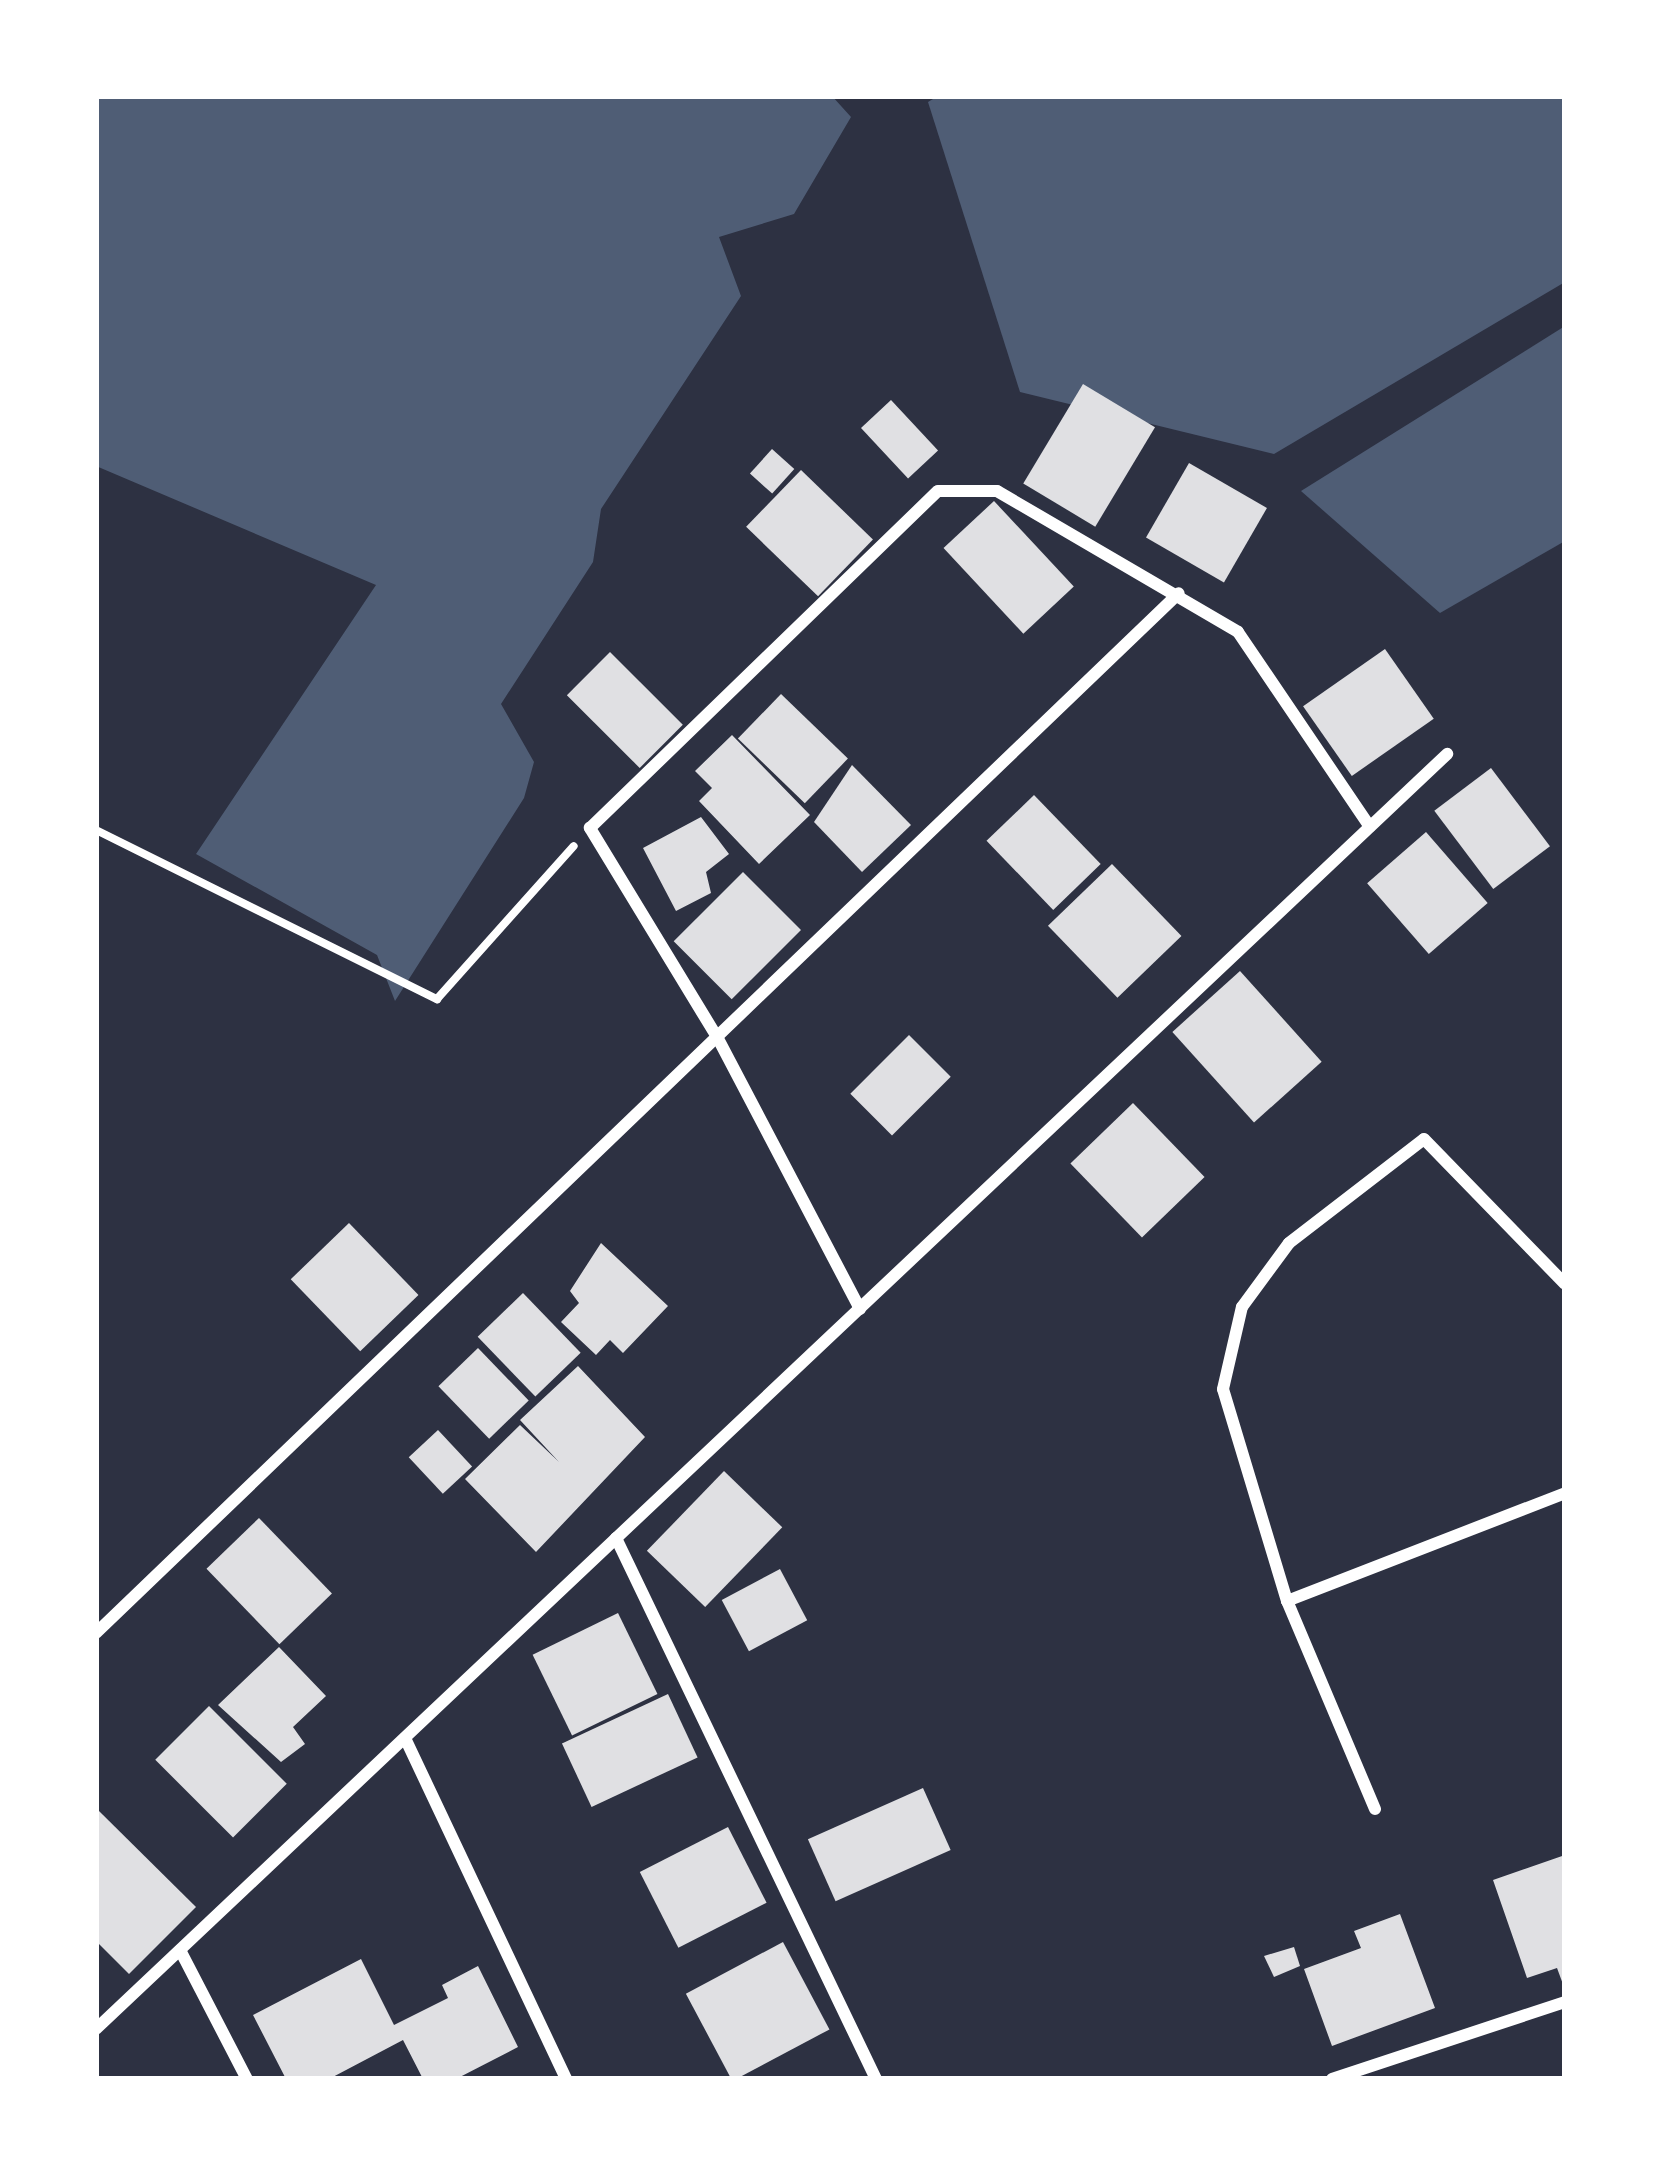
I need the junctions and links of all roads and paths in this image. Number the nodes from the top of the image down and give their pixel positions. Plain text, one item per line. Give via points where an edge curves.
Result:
1 (1179, 593) junction
2 (1448, 754) dead end
3 (1370, 827) junction
4 (590, 828) junction
5 (96, 830) edge
6 (717, 1037) junction
7 (1565, 1284) edge
8 (860, 1309) junction
9 (1565, 1493) edge
10 (616, 1538) junction
11 (1288, 1601) junction
12 (96, 1633) edge
13 (405, 1738) junction
14 (1375, 1809) dead end
15 (180, 1950) junction
16 (1565, 2002) edge
17 (96, 2029) edge
18 (247, 2079) edge
19 (566, 2079) edge
20 (876, 2079) edge
21 (1332, 2079) edge

1 - 3 street via 1238,632
1 - 4 street via 997,491 938,491
1 - 6 street
2 - 3 street
3 - 8 street
4 - 5 path via 437,999
4 - 6 street
6 - 8 street
6 - 12 street
7 - 11 street via 1424,1139 1289,1243 1243,1307 1223,1389
8 - 10 street
9 - 11 street
10 - 13 street
10 - 20 street
11 - 14 street
13 - 15 street
13 - 19 street
15 - 17 street
15 - 18 street
16 - 21 street

